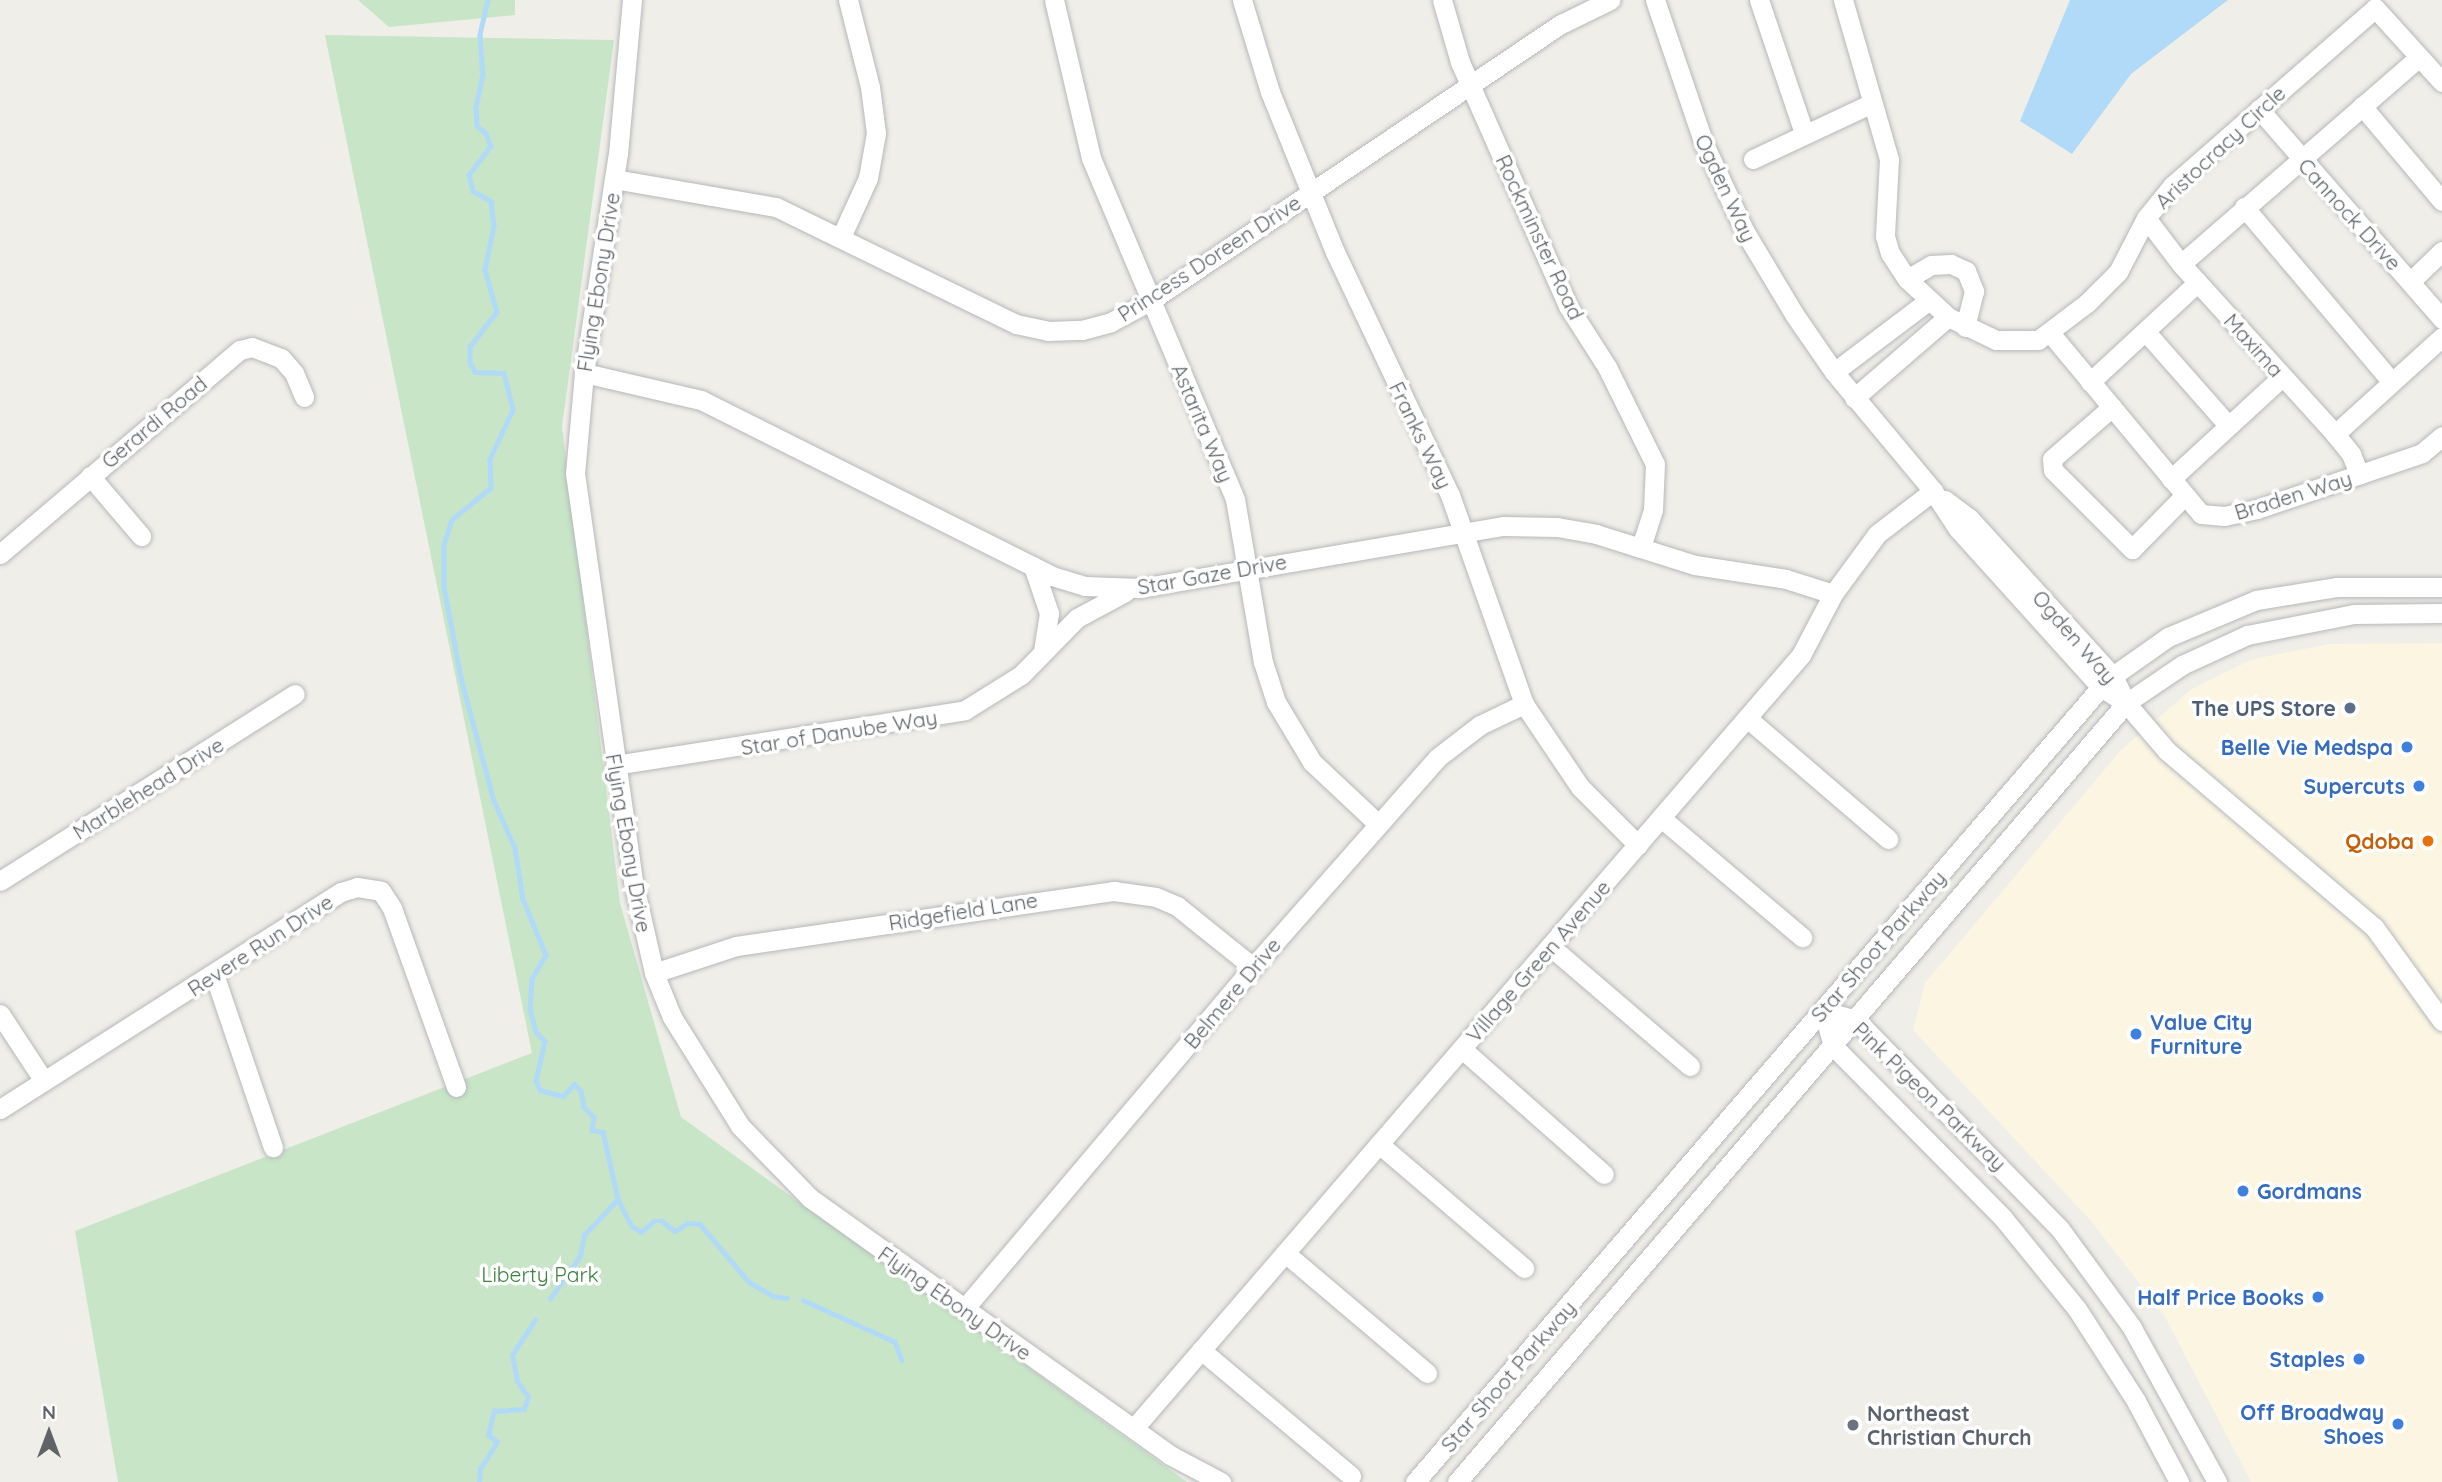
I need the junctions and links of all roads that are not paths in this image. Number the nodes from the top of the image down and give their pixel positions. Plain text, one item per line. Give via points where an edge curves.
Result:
1 (632, 0) edge
2 (848, 0) edge
3 (1054, 0) edge
4 (1242, 0) edge
5 (1442, 0) edge
6 (1610, 0) edge
7 (1655, 0) edge
8 (1759, 0) edge
9 (1843, 0) edge
10 (2418, 57) junction
11 (2440, 75) edge
12 (1471, 85) junction
13 (1872, 103) junction
14 (2362, 106) junction
15 (2259, 109) junction
16 (1804, 133) junction
17 (2300, 158) junction
18 (1753, 159) dead end
19 (614, 179) junction
20 (1311, 193) junction
21 (2442, 201) edge
22 (2244, 207) junction
23 (2146, 218) junction
24 (841, 237) junction
25 (2442, 251) edge
26 (2181, 264) junction
27 (1907, 279) junction
28 (2411, 281) junction
29 (2198, 282) junction
30 (1150, 301) junction
31 (1928, 301) junction
32 (2442, 319) edge
33 (1956, 322) junction
34 (2145, 331) junction
35 (2051, 334) junction
36 (2442, 337) edge
37 (1834, 372) junction
38 (584, 373) junction
39 (2282, 377) junction
40 (2391, 381) junction
41 (2090, 382) junction
42 (304, 397) dead end
43 (1854, 398) junction
44 (2112, 407) junction
45 (2228, 425) junction
46 (2335, 434) junction
47 (2442, 436) edge
48 (2359, 474) junction
49 (90, 476) junction
50 (2171, 479) junction
51 (1933, 491) junction
52 (2184, 496) junction
53 (1460, 532) junction
54 (141, 536) dead end
55 (1641, 548) junction
56 (0, 554) edge
57 (1033, 566) junction
58 (1248, 569) junction
59 (2442, 587) edge
60 (1132, 589) junction
61 (1833, 594) junction
62 (2442, 613) edge
63 (1043, 651) junction
64 (2107, 681) junction
65 (295, 694) dead end
66 (2126, 703) junction
67 (1524, 704) junction
68 (1746, 718) junction
69 (615, 765) junction
70 (1661, 818) junction
71 (1378, 824) junction
72 (1888, 839) dead end
73 (1638, 845) junction
74 (0, 881) edge
75 (1802, 937) dead end
76 (1551, 947) junction
77 (1253, 967) junction
78 (654, 973) junction
79 (215, 977) junction
80 (1822, 1010) junction
81 (0, 1014) edge
82 (1856, 1020) junction
83 (2442, 1021) edge
84 (1833, 1046) junction
85 (1461, 1049) junction
86 (1690, 1066) dead end
87 (44, 1082) junction
88 (456, 1087) dead end
89 (0, 1110) edge
90 (1379, 1144) junction
91 (273, 1146) dead end
92 (1604, 1174) dead end
93 (1285, 1253) junction
94 (1524, 1268) dead end
95 (964, 1309) junction
96 (1201, 1350) junction
97 (1427, 1373) dead end
98 (1134, 1428) junction
99 (1170, 1455) junction
100 (1351, 1476) dead end
101 (1197, 1482) edge
102 (1221, 1482) edge
103 (1415, 1482) edge
104 (1457, 1482) edge
105 (2179, 1482) edge
106 (2217, 1482) edge

1 - 19 street, Flying Ebony Drive
2 - 24 street via 876,133 868,178
3 - 30 street, Astarita Way via 1091,158
4 - 20 street, Franks Way via 1270,92
5 - 12 street, Rockminster Road
6 - 12 street, Princess Doreen Drive via 1561,24
7 - 37 street, Ogden Way via 1684,95 1717,174 1762,262
8 - 16 street
9 - 13 street
10 - 11 street
10 - 14 street
10 - 15 street, Aristocracy Circle via 2375,8
12 - 20 street, Princess Doreen Drive
12 - 55 street, Rockminster Road via 1568,306 1607,367 1655,464 1653,510
13 - 16 street
13 - 27 street via 1889,159 1885,236
14 - 17 street
14 - 21 street
15 - 17 street, Cannock Drive
15 - 23 street, Aristocracy Circle via 2172,186
16 - 18 street
17 - 22 street
17 - 28 street, Cannock Drive
19 - 24 street, Princess Doreen Drive via 776,207
19 - 38 street, Flying Ebony Drive
20 - 30 street, Princess Doreen Drive
20 - 53 street, Franks Way via 1365,323 1437,463
22 - 26 street
22 - 40 street
23 - 26 street, Maxima
23 - 35 street, Aristocracy Circle via 2118,272
24 - 30 street, Princess Doreen Drive via 993,314 1033,328 1082,330 1111,322
25 - 28 street
26 - 29 street, Maxima
27 - 31 street
27 - 33 street via 1931,265 1951,264 1966,271 1975,291
28 - 32 street, Cannock Drive
29 - 34 street
29 - 39 street, Maxima
30 - 58 street, Astarita Way via 1235,499
31 - 33 street
31 - 37 street
33 - 35 street via 2008,341
33 - 43 street
34 - 41 street
34 - 45 street
35 - 41 street, Braden Way
36 - 40 street
37 - 43 street, Ogden Way
38 - 57 street, Star Gaze Drive via 701,400
38 - 69 street, Flying Ebony Drive via 576,486
39 - 45 street
39 - 46 street, Maxima
40 - 46 street
41 - 44 street, Braden Way
42 - 49 street, Gerardi Road via 294,373 281,358 252,347 240,350
43 - 51 street, Ogden Way
44 - 50 street, Braden Way
44 - 52 street via 2052,459 2053,470 2132,549
45 - 50 street
46 - 48 street, Maxima
47 - 48 street, Braden Way via 2422,453
48 - 52 street, Braden Way via 2224,516 2201,514
49 - 54 street
49 - 56 street, Gerardi Road
50 - 52 street, Braden Way
51 - 61 street, Village Green Avenue via 1877,534
51 - 64 street, Ogden Way via 1958,529
53 - 55 street, Star Gaze Drive via 1503,526 1557,527
53 - 58 street, Star Gaze Drive
53 - 67 street, Franks Way
55 - 61 street, Star Gaze Drive via 1695,565 1786,579
57 - 60 street, Star Gaze Drive via 1085,586
57 - 63 street via 1049,613
58 - 60 street, Star Gaze Drive
58 - 71 street, Astarita Way via 1263,662 1286,724 1312,762
59 - 64 street, Star Shoot Parkway via 2336,587 2256,600 2168,637
60 - 63 street, Star of Danube Way via 1077,618
61 - 68 street, Village Green Avenue via 1801,654
62 - 66 street, Star Shoot Parkway via 2354,614 2247,635 2182,665
63 - 69 street, Star of Danube Way via 1002,690 965,710
64 - 66 street, Ogden Way
64 - 80 street, Star Shoot Parkway
65 - 74 street, Marblehead Drive
66 - 82 street, Star Shoot Parkway
66 - 83 street, Ogden Way via 2167,751 2374,926
67 - 71 street, Belmere Drive via 1459,739
67 - 73 street, Franks Way via 1580,787
68 - 70 street, Village Green Avenue
68 - 72 street
69 - 78 street, Flying Ebony Drive via 633,881
70 - 73 street, Village Green Avenue
70 - 75 street
71 - 77 street, Belmere Drive
73 - 76 street, Village Green Avenue
76 - 85 street, Village Green Avenue
76 - 86 street
77 - 78 street, Ridgefield Lane via 1177,906 1142,894 1114,891 736,946
77 - 95 street, Belmere Drive
78 - 95 street, Flying Ebony Drive via 694,1058 740,1126 769,1159 810,1198
79 - 87 street, Revere Run Drive
79 - 88 street, Revere Run Drive via 341,892 357,887 381,891 392,908
79 - 91 street
80 - 82 street, Pink Pigeon Parkway
80 - 84 street, Pink Pigeon Parkway
80 - 103 street, Star Shoot Parkway
81 - 87 street
82 - 84 street, Star Shoot Parkway
82 - 106 street, Pink Pigeon Parkway via 2014,1178 2091,1268 2167,1384
84 - 104 street, Star Shoot Parkway
84 - 105 street, Pink Pigeon Parkway via 2003,1218 2049,1273 2101,1343
85 - 90 street, Village Green Avenue
85 - 92 street
87 - 89 street, Revere Run Drive
90 - 93 street, Village Green Avenue
90 - 94 street
93 - 96 street, Village Green Avenue
93 - 97 street
95 - 98 street, Flying Ebony Drive
96 - 98 street, Village Green Avenue
96 - 100 street
98 - 99 street, Flying Ebony Drive
99 - 101 street, Flying Ebony Drive
99 - 102 street, Flying Ebony Drive

